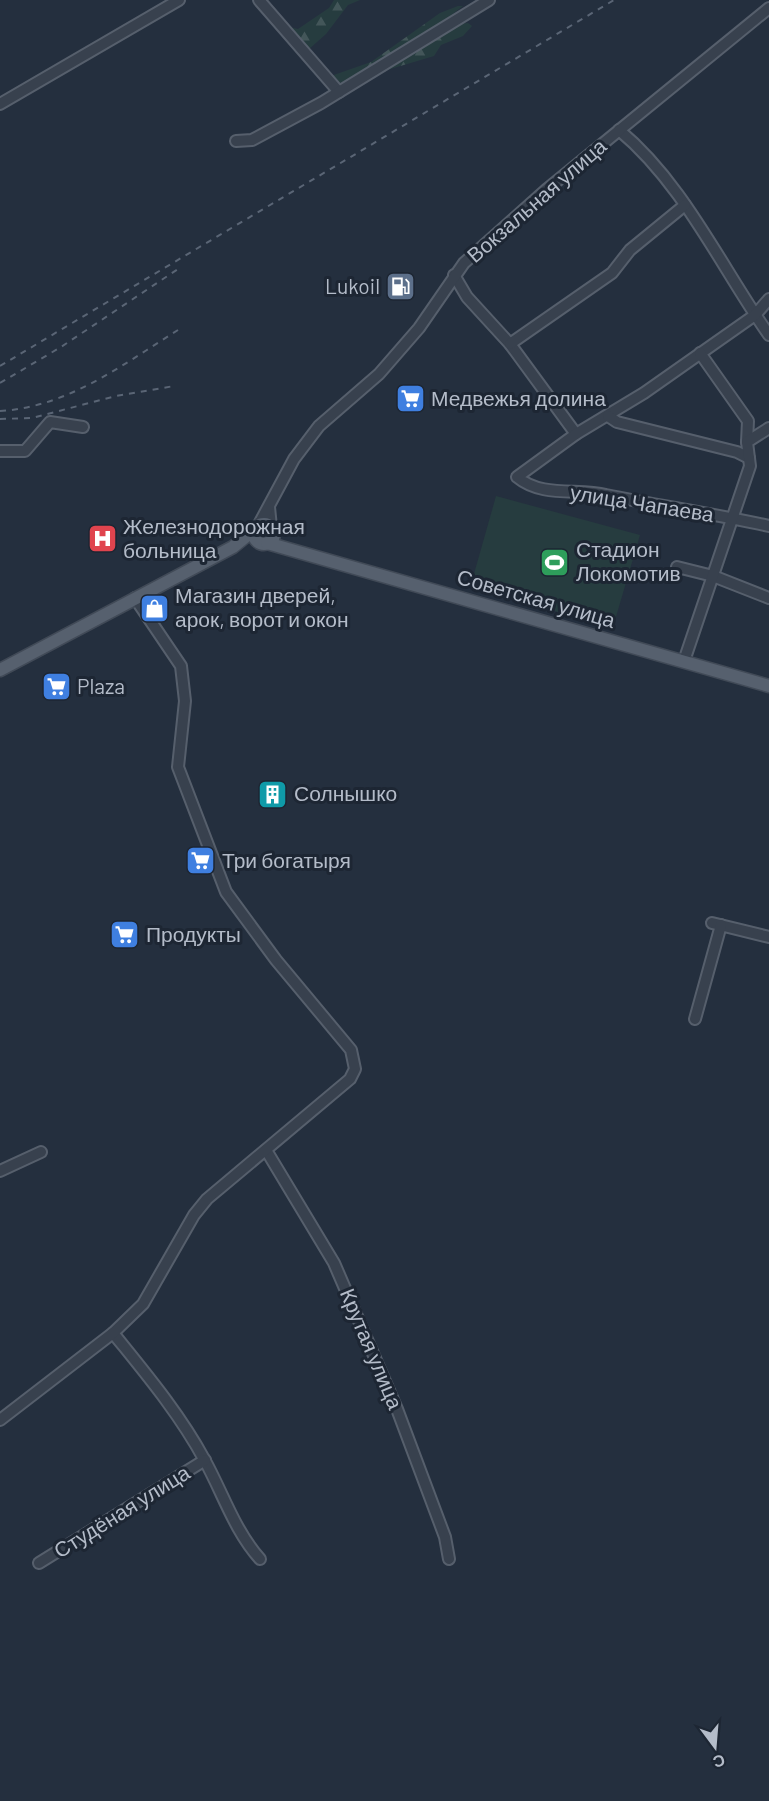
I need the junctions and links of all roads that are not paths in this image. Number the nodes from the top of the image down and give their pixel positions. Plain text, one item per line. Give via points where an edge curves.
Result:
1 (179, 0) edge
2 (259, 0) edge
3 (489, 0) edge
4 (769, 8) edge
5 (339, 92) junction
6 (0, 104) edge
7 (619, 130) junction
8 (236, 141) dead end
9 (685, 205) junction
10 (454, 275) junction
11 (769, 298) edge
12 (755, 315) junction
13 (769, 335) edge
14 (510, 344) junction
15 (700, 353) junction
16 (608, 416) junction
17 (83, 427) dead end
18 (769, 428) edge
19 (576, 434) junction
20 (747, 442) junction
21 (0, 451) edge
22 (749, 458) junction
23 (269, 506) junction
24 (733, 520) junction
25 (769, 526) edge
26 (256, 528) junction
27 (268, 537) junction
28 (233, 547) junction
29 (677, 567) dead end
30 (713, 576) junction
31 (135, 598) junction
32 (769, 598) edge
33 (684, 661) junction
34 (0, 670) edge
35 (769, 686) edge
36 (769, 937) edge
37 (695, 1019) dead end
38 (266, 1150) junction
39 (41, 1152) dead end
40 (0, 1171) edge
41 (112, 1333) junction
42 (0, 1420) edge
43 (205, 1461) junction
44 (260, 1559) dead end
45 (449, 1559) dead end
46 (39, 1563) dead end

1 - 6 street
2 - 5 street
3 - 5 street
4 - 7 street, Вокзальная улица
5 - 8 street via 252,140
7 - 9 street via 638,145
7 - 10 street, Вокзальная улица via 490,237
9 - 12 street
9 - 14 street via 630,250 612,273
10 - 14 street via 467,297
10 - 23 street, Вокзальная улица via 419,328 379,374 319,426 294,459
11 - 12 street
12 - 13 street
12 - 15 street
14 - 19 street
15 - 16 street
15 - 20 street via 748,421
16 - 19 street
16 - 22 street via 617,422
17 - 21 street via 50,422 25,451
18 - 20 street
19 - 24 street, улица Чапаева via 518,477 536,487 603,494
20 - 22 street
22 - 24 street
23 - 26 street, Вокзальная улица
23 - 27 street
24 - 25 street, улица Чапаева
24 - 30 street
26 - 27 main road via 265,524
26 - 28 main road
27 - 28 main road
27 - 33 main road, Советская улица via 292,551
28 - 31 main road
29 - 30 street
30 - 32 street
30 - 33 street
31 - 34 main road
31 - 38 street via 181,666 185,701 178,767 226,892 355,1059 350,1078
33 - 35 main road, Советская улица
36 - 37 street via 717,924
38 - 41 street via 207,1199 194,1215 156,1286
38 - 45 street, Крутая улица via 334,1263 397,1409 445,1537
39 - 40 street
41 - 42 street
41 - 43 street via 176,1410
43 - 44 street via 244,1542
43 - 46 street, Студёная улица

